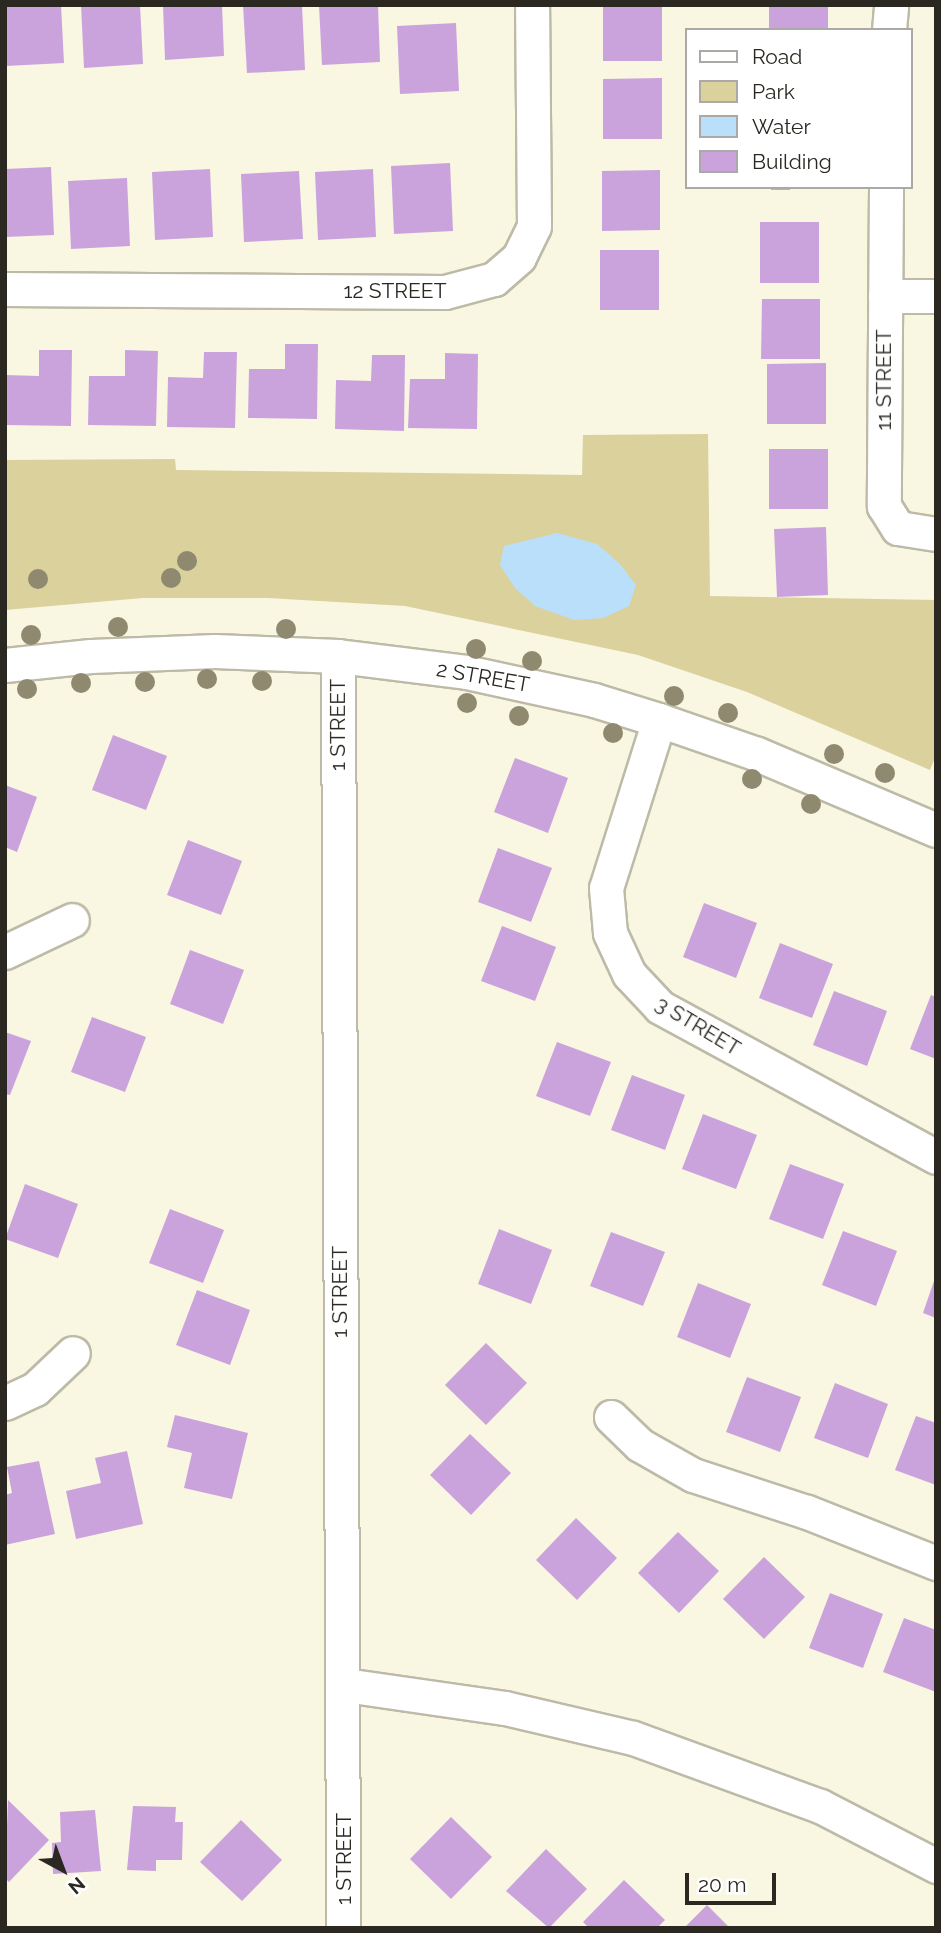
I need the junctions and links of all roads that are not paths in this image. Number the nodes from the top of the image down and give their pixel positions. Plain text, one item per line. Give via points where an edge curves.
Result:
1 (532, 5) edge
2 (891, 5) edge
3 (889, 28) edge
4 (886, 189) edge
5 (5, 289) edge
6 (885, 296) junction
7 (936, 296) edge
8 (936, 534) edge
9 (338, 656) junction
10 (5, 666) edge
11 (659, 720) junction
12 (936, 830) edge
13 (72, 920) dead end
14 (5, 952) edge
15 (936, 1157) edge
16 (73, 1353) dead end
17 (5, 1403) edge
18 (611, 1417) dead end
19 (936, 1563) edge
20 (345, 1685) junction
21 (936, 1866) edge
22 (343, 1928) edge

1 - 5 street, 12 STREET via 534,226 519,257 494,279 445,292
2 - 3 street
4 - 6 street, 11 STREET
6 - 7 street
6 - 8 street, 11 STREET via 884,506 898,528
9 - 10 street, 2 STREET via 165,652
9 - 11 street, 2 STREET via 530,685
9 - 20 street, 1 STREET
11 - 12 street, 2 STREET via 757,754
11 - 15 street, 3 STREET via 606,888 610,933 629,974 652,999 680,1018
13 - 14 street
16 - 17 street via 35,1389
18 - 19 street via 640,1446 693,1475 807,1512
20 - 21 street via 505,1708 633,1738 808,1801
20 - 22 street, 1 STREET

